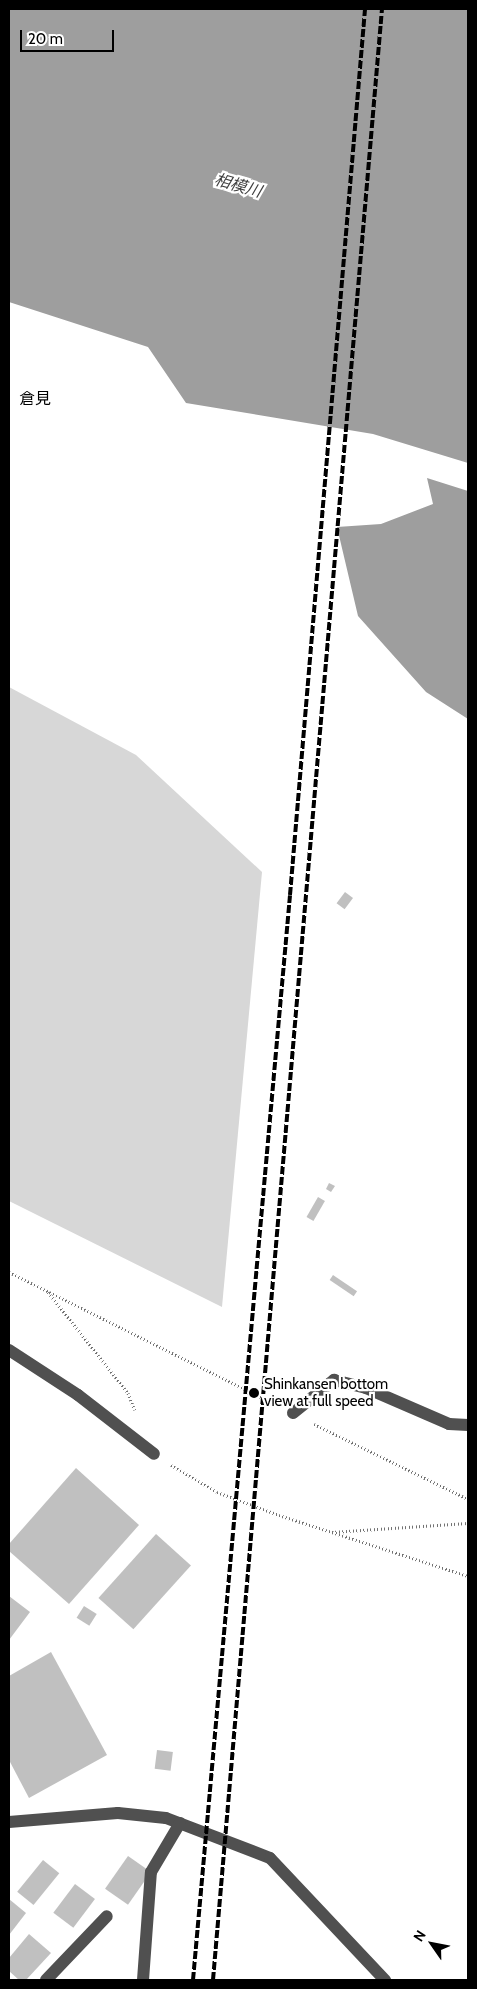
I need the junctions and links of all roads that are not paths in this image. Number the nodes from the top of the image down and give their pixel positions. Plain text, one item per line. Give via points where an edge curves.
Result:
1 (9, 1350) edge
2 (293, 1413) road end
3 (468, 1425) edge
4 (154, 1454) road end
5 (9, 1822) edge
6 (180, 1823) junction
7 (107, 1916) dead end
8 (46, 1980) edge
9 (144, 1980) edge
10 (385, 1980) edge

1 - 4 street via 78,1395
2 - 3 street via 334,1380 366,1388 449,1424
5 - 6 street via 118,1814 166,1818
6 - 9 street via 151,1872
6 - 10 street via 270,1858
7 - 8 street

